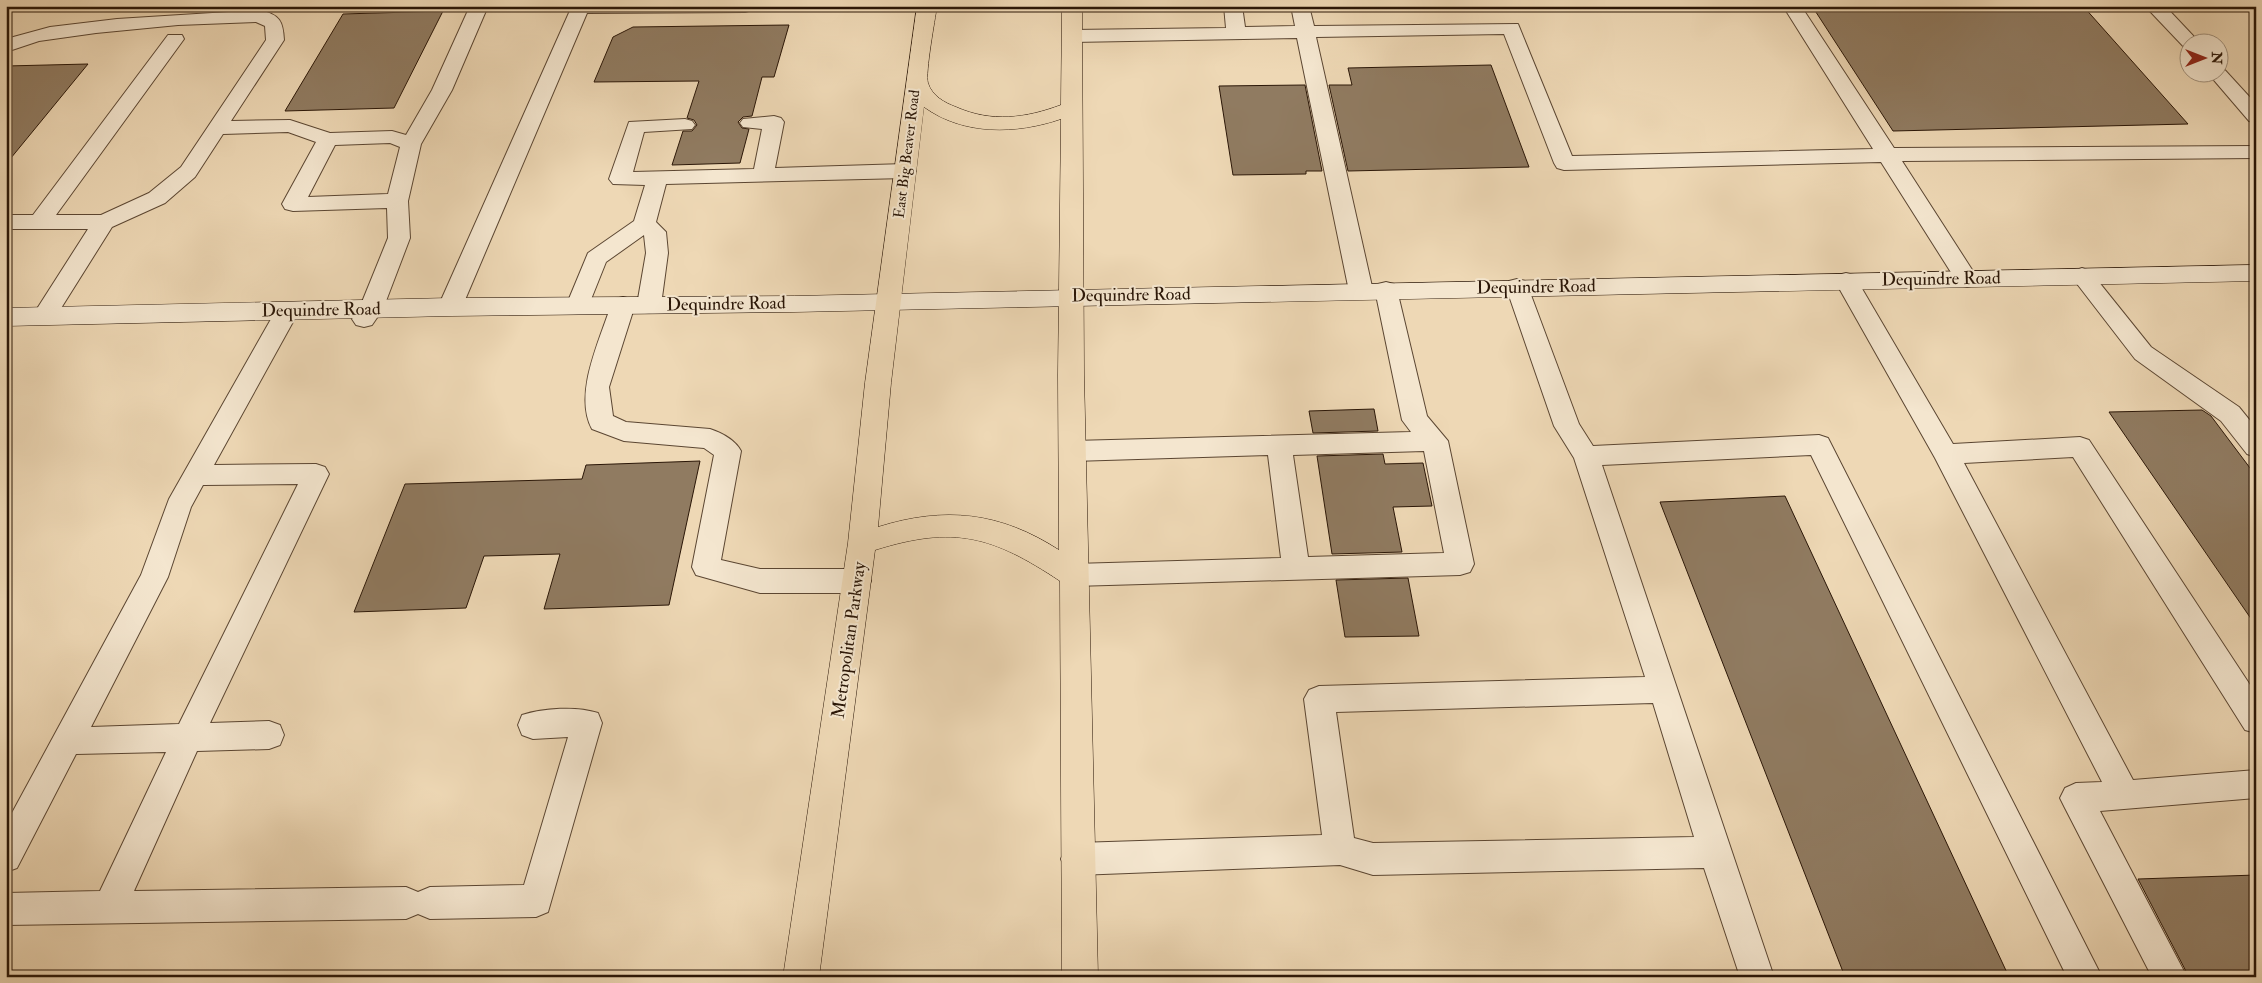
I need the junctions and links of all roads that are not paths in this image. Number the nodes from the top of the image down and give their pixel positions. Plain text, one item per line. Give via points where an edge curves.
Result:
1 (479, 6) edge
2 (745, 6) edge
3 (927, 6) edge
4 (1072, 6) edge
5 (1233, 6) edge
6 (1300, 6) edge
7 (1792, 6) edge
8 (2154, 6) edge
9 (1305, 32) junction
10 (2180, 32) edge
11 (1236, 33) junction
12 (1072, 36) junction
13 (175, 39) dead end
14 (6, 46) edge
15 (916, 80) junction
16 (2225, 82) edge
17 (1072, 108) junction
18 (2256, 117) edge
19 (750, 124) dead end
20 (685, 125) dead end
21 (217, 128) junction
22 (328, 138) junction
23 (411, 144) junction
24 (2256, 152) edge
25 (1886, 155) junction
26 (905, 171) junction
27 (763, 175) junction
28 (658, 178) junction
29 (396, 201) junction
30 (6, 222) edge
31 (40, 222) junction
32 (104, 222) junction
33 (644, 225) junction
34 (2256, 273) edge
35 (2082, 276) junction
36 (1967, 279) junction
37 (1846, 281) junction
38 (1517, 287) junction
39 (1373, 290) junction
40 (1072, 296) junction
41 (888, 302) junction
42 (623, 305) junction
43 (650, 305) junction
44 (578, 306) junction
45 (450, 307) junction
46 (287, 311) junction
47 (367, 314) junction
48 (45, 315) junction
49 (6, 316) edge
50 (1435, 441) junction
51 (1279, 445) junction
52 (2256, 447) edge
53 (1073, 451) junction
54 (1946, 454) junction
55 (1586, 456) junction
56 (196, 475) junction
57 (862, 543) junction
58 (1296, 569) junction
59 (1074, 575) junction
60 (857, 581) junction
61 (1664, 690) junction
62 (2256, 720) edge
63 (533, 725) dead end
64 (269, 735) dead end
65 (188, 737) junction
66 (67, 741) junction
67 (2256, 784) edge
68 (2125, 795) junction
69 (1340, 850) junction
70 (1715, 852) junction
71 (6, 857) edge
72 (1077, 859) junction
73 (109, 908) junction
74 (6, 909) edge
75 (801, 977) edge
76 (1080, 977) edge
77 (1757, 977) edge
78 (2085, 977) edge
79 (2170, 977) edge

1 - 23 lane via 442,90
2 - 45 lane via 580,8
3 - 15 main road, East Big Beaver Road
4 - 12 main road
5 - 11 lane
6 - 9 lane
7 - 25 lane
8 - 10 lane
9 - 11 lane
9 - 25 lane via 1508,20 1564,163
9 - 39 lane
11 - 12 lane
12 - 17 main road
13 - 31 lane
14 - 21 lane via 36,36 119,24 260,16 274,24 275,40
15 - 17 main road via 929,100 970,120 1023,124
15 - 26 main road, East Big Beaver Road
16 - 18 lane
17 - 40 main road
19 - 27 lane via 774,122
20 - 28 lane via 636,126 620,179
21 - 22 lane via 290,126
21 - 32 lane via 188,172 156,198
22 - 23 lane via 392,137
22 - 29 lane via 293,204
23 - 29 lane
24 - 25 lane
25 - 36 lane
26 - 27 lane
26 - 41 main road, East Big Beaver Road
27 - 28 lane
28 - 33 lane
29 - 47 lane via 399,238
30 - 31 lane
31 - 32 lane
32 - 48 lane
33 - 43 lane via 655,232 657,253
33 - 44 lane via 596,258
34 - 35 main road, Dequindre Road
35 - 36 main road, Dequindre Road
35 - 52 lane via 2144,353 2230,414
36 - 37 main road, Dequindre Road
37 - 38 main road, Dequindre Road
37 - 54 lane
38 - 39 main road, Dequindre Road
38 - 55 lane via 1567,426
39 - 40 main road, Dequindre Road
39 - 50 lane via 1415,420
40 - 41 main road, Dequindre Road
40 - 53 main road
41 - 43 main road, Dequindre Road
41 - 57 main road, Metropolitan Parkway
42 - 43 main road, Dequindre Road
42 - 44 main road, Dequindre Road
42 - 60 lane via 597,386 600,422 624,431 710,439 728,451 706,567 760,582
44 - 45 main road, Dequindre Road
45 - 47 main road, Dequindre Road
46 - 47 main road, Dequindre Road
46 - 48 main road, Dequindre Road
46 - 56 lane
48 - 49 main road, Dequindre Road
50 - 51 lane
50 - 58 lane via 1460,564
51 - 53 lane
51 - 58 lane
53 - 59 main road
54 - 62 lane via 2080,446
54 - 68 lane
55 - 61 lane
55 - 78 lane via 1818,445
56 - 65 lane via 316,474
56 - 66 lane via 178,506 154,577
57 - 59 main road via 898,530 935,524 969,525 1006,536 1041,552
57 - 60 main road, Metropolitan Parkway
58 - 59 lane
59 - 72 main road
60 - 75 main road, Metropolitan Parkway
61 - 69 lane via 1320,699
61 - 70 lane
63 - 73 lane via 587,723 536,901
64 - 65 lane
65 - 66 lane
65 - 73 lane
66 - 71 lane
67 - 68 lane
68 - 79 lane via 2076,798
69 - 70 lane via 1373,859
69 - 72 lane
70 - 77 lane
72 - 76 main road
73 - 74 lane

